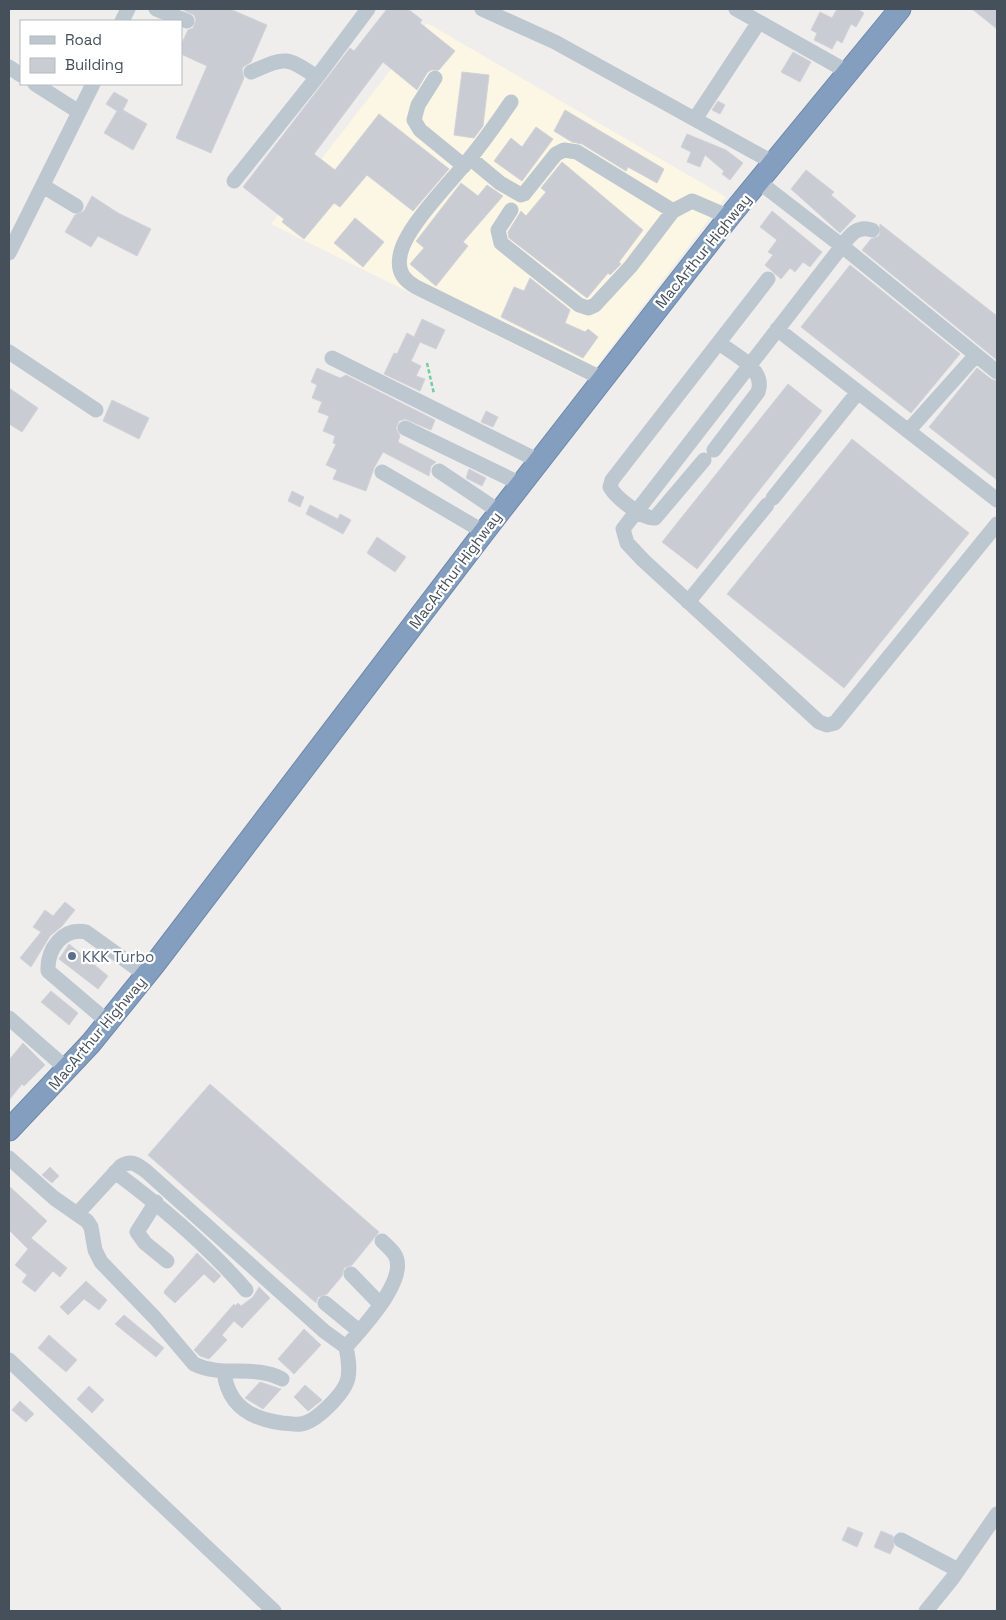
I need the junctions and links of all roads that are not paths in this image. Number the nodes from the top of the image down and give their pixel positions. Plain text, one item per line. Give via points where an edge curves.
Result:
1 (156, 9) edge
2 (368, 9) edge
3 (482, 9) edge
4 (736, 9) edge
5 (900, 9) edge
6 (188, 21) dead end
7 (759, 22) junction
8 (9, 67) edge
9 (251, 72) dead end
10 (848, 72) junction
11 (20, 74) edge
12 (317, 77) junction
13 (435, 78) dead end
14 (37, 85) edge
15 (92, 85) edge
16 (511, 102) dead end
17 (79, 112) junction
18 (695, 119) junction
19 (467, 162) junction
20 (774, 163) junction
21 (234, 181) dead end
22 (759, 182) junction
23 (43, 186) junction
24 (515, 203) junction
25 (76, 206) dead end
26 (673, 211) junction
27 (728, 217) junction
28 (872, 230) dead end
29 (842, 246) junction
30 (9, 253) edge
31 (768, 279) dead end
32 (777, 329) junction
33 (719, 343) junction
34 (9, 352) edge
35 (976, 355) junction
36 (332, 358) dead end
37 (750, 366) junction
38 (997, 372) edge
39 (603, 379) junction
40 (858, 392) junction
41 (96, 410) dead end
42 (404, 428) dead end
43 (908, 431) junction
44 (539, 461) junction
45 (439, 471) dead end
46 (382, 472) dead end
47 (521, 484) junction
48 (997, 500) edge
49 (636, 510) junction
50 (500, 512) junction
51 (997, 524) edge
52 (484, 532) junction
53 (688, 602) junction
54 (146, 975) junction
55 (9, 1018) edge
56 (108, 1022) junction
57 (67, 1069) junction
58 (9, 1130) edge
59 (9, 1158) edge
60 (116, 1172) junction
61 (156, 1202) junction
62 (77, 1214) junction
63 (382, 1241) dead end
64 (167, 1260) dead end
65 (351, 1274) dead end
66 (246, 1290) dead end
67 (325, 1303) dead end
68 (380, 1304) junction
69 (359, 1331) junction
70 (346, 1347) junction
71 (9, 1360) edge
72 (224, 1372) junction
73 (282, 1379) dead end
74 (997, 1514) edge
75 (901, 1540) dead end
76 (958, 1570) junction
77 (274, 1611) edge
78 (926, 1611) edge

1 - 6 street
2 - 12 street
3 - 18 street via 555,42
4 - 7 street
5 - 10 highway, MacArthur Highway
7 - 10 street
7 - 18 street
8 - 11 street
9 - 12 street via 279,60 287,60
10 - 20 highway, MacArthur Highway
12 - 21 street
13 - 19 street via 418,106 414,120 420,130
14 - 17 street
15 - 17 street
16 - 19 street
17 - 23 street
18 - 20 street
19 - 24 street via 500,183
19 - 39 street via 404,242 399,267 404,280
20 - 22 highway, MacArthur Highway
22 - 27 highway, MacArthur Highway
22 - 29 street
23 - 25 street
23 - 30 street
24 - 26 street via 556,154 564,150 577,152
24 - 26 street via 498,230 501,243 578,305 588,308 595,306 631,266
26 - 27 street via 692,201
27 - 39 highway, MacArthur Highway
28 - 29 street via 860,228
29 - 32 street
29 - 35 street
31 - 33 street
32 - 37 street
32 - 40 street
33 - 37 street
33 - 49 street via 612,480 612,491
34 - 41 street
35 - 38 street
35 - 43 street
36 - 44 street
37 - 49 street
37 - 49 street via 760,377 758,392 709,455 655,518 646,518
39 - 44 highway, MacArthur Highway
40 - 43 street
40 - 53 street
42 - 47 street
43 - 48 street
44 - 47 highway, MacArthur Highway
45 - 50 street
46 - 52 street
47 - 50 highway, MacArthur Highway
49 - 53 street via 623,529 628,543
50 - 52 highway, MacArthur Highway
51 - 53 street via 835,723 819,722
52 - 54 highway, MacArthur Highway
54 - 56 highway, MacArthur Highway
54 - 56 street via 86,932 77,930 65,934 54,947 48,960 48,971
55 - 57 street
56 - 57 highway, MacArthur Highway
57 - 58 highway, MacArthur Highway
59 - 62 street
60 - 61 street
60 - 62 street
60 - 70 street via 128,1162 146,1171 324,1331
61 - 64 street via 137,1232 145,1243
61 - 66 street
62 - 72 street via 91,1228 95,1250 102,1262 183,1353 202,1368
63 - 68 street via 396,1256 397,1266 393,1284
65 - 68 street
67 - 69 street
68 - 69 street
69 - 70 street
70 - 72 street via 350,1368 348,1380 314,1420 299,1425 253,1417 227,1388
71 - 77 street
72 - 73 street via 260,1370
74 - 76 street
75 - 76 street
76 - 78 street

